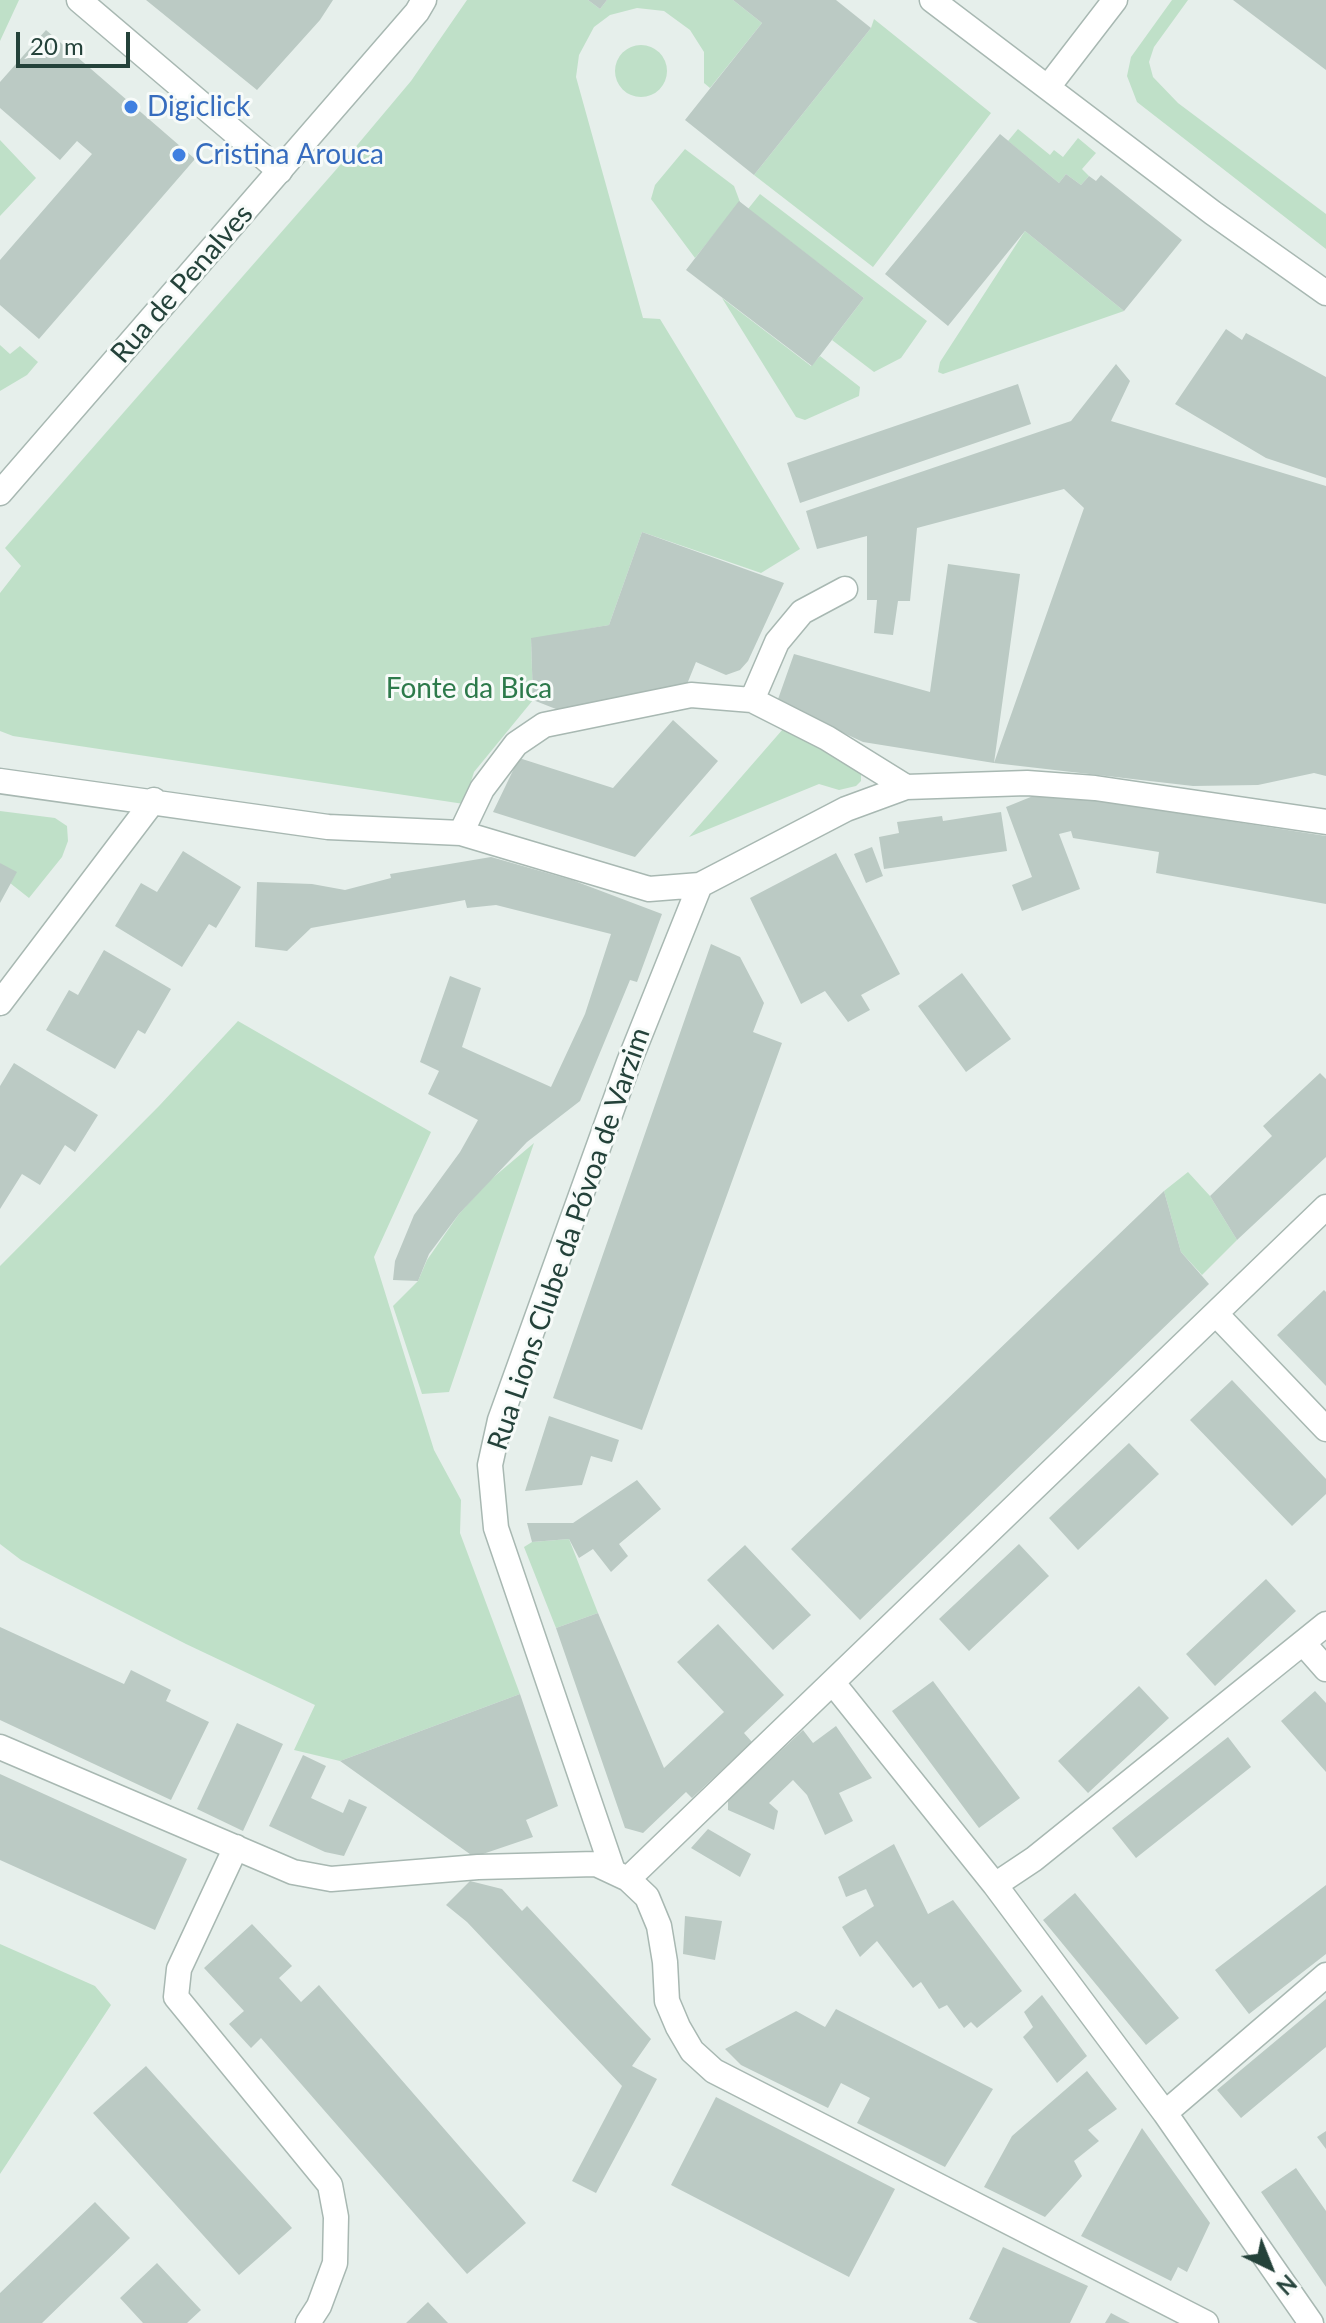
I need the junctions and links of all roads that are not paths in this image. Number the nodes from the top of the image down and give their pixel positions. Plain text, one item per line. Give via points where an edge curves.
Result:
1 (79, 0) edge
2 (424, 0) edge
3 (932, 0) edge
4 (1115, 0) edge
5 (1048, 87) junction
6 (280, 171) junction
7 (1326, 293) edge
8 (0, 493) edge
9 (845, 589) dead end
10 (752, 700) junction
11 (2, 779) edge
12 (906, 787) junction
13 (154, 800) junction
14 (1326, 822) edge
15 (461, 833) junction
16 (700, 885) junction
17 (0, 1003) edge
18 (1326, 1207) edge
19 (1216, 1314) junction
20 (1326, 1429) edge
21 (1326, 1624) edge
22 (1304, 1644) junction
23 (1326, 1669) edge
24 (833, 1683) junction
25 (0, 1747) edge
26 (236, 1847) junction
27 (620, 1875) junction
28 (995, 1885) junction
29 (1326, 1975) edge
30 (1165, 2113) junction
31 (308, 2323) edge
32 (1206, 2323) edge
33 (1311, 2323) edge

1 - 6 street
2 - 6 street, Rua de Penalves
3 - 5 street
4 - 5 street
5 - 7 street
6 - 8 street, Rua de Penalves
9 - 10 street via 802,612 785,632
10 - 12 street
10 - 15 street via 691,695 544,725 516,744 482,789
11 - 13 street
12 - 14 street via 1027,783 1095,788
12 - 16 street via 846,809
13 - 15 street via 328,827
13 - 17 street
15 - 16 street via 649,889
16 - 27 street, Rua Lions Clube da Póvoa de Varzim via 618,1092 500,1420 490,1465 496,1528
18 - 19 street
19 - 20 street
19 - 24 street
21 - 22 street
22 - 23 street
22 - 28 street
24 - 27 street
24 - 28 street
25 - 26 street
26 - 27 street via 293,1872 331,1879 596,1864
26 - 31 street via 179,1969 176,1997 330,2185 335,2263
27 - 32 street, Rua Lions Clube da Póvoa de Varzim via 647,1897 659,1926 667,2001 692,2051 714,2071
28 - 30 street
29 - 30 street
30 - 33 street

